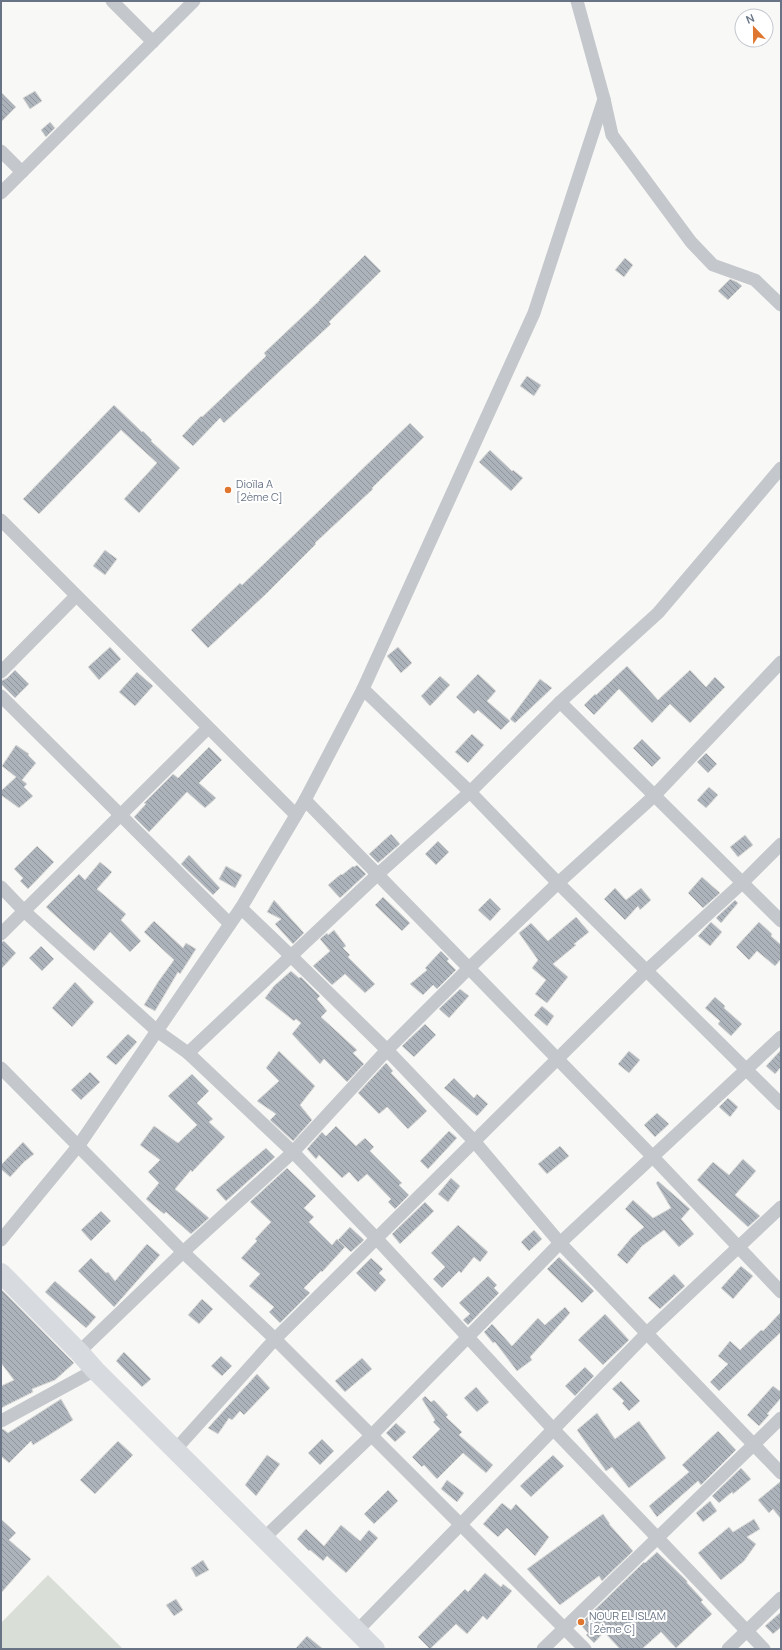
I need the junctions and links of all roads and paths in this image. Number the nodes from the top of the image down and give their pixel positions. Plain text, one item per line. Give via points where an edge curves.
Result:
1 (112, 1) edge
2 (194, 1) edge
3 (577, 1) edge
4 (153, 42) junction
5 (604, 99) junction
6 (1, 151) edge
7 (22, 172) junction
8 (1, 193) edge
9 (781, 305) edge
10 (781, 468) edge
11 (1, 520) edge
12 (76, 596) junction
13 (781, 662) edge
14 (1, 672) edge
15 (363, 689) junction
16 (1, 696) edge
17 (560, 702) junction
18 (208, 728) junction
19 (470, 792) junction
20 (654, 796) junction
21 (305, 800) junction
22 (296, 814) junction
23 (121, 815) junction
24 (781, 844) edge
25 (378, 874) junction
26 (742, 883) junction
27 (558, 884) junction
28 (1, 887) edge
29 (241, 908) junction
30 (24, 911) junction
31 (781, 921) edge
32 (230, 924) junction
33 (1, 934) edge
34 (291, 956) junction
35 (468, 969) junction
36 (646, 971) junction
37 (157, 1030) junction
38 (781, 1037) edge
39 (387, 1050) junction
40 (188, 1053) junction
41 (558, 1059) junction
42 (1, 1068) edge
43 (746, 1068) junction
44 (781, 1104) edge
45 (474, 1141) junction
46 (79, 1146) junction
47 (293, 1152) junction
48 (653, 1157) junction
49 (781, 1207) edge
50 (376, 1238) junction
51 (1, 1240) edge
52 (560, 1243) junction
53 (737, 1248) junction
54 (183, 1252) junction
55 (1, 1273) edge
56 (781, 1292) edge
57 (647, 1333) junction
58 (467, 1338) junction
59 (275, 1339) junction
60 (80, 1352) junction
61 (95, 1370) junction
62 (781, 1418) edge
63 (1, 1421) edge
64 (553, 1429) junction
65 (370, 1436) junction
66 (754, 1444) junction
67 (175, 1450) junction
68 (781, 1473) edge
69 (460, 1525) junction
70 (264, 1538) junction
71 (658, 1538) junction
72 (781, 1598) edge
73 (564, 1628) junction
74 (357, 1631) junction
75 (747, 1631) junction
76 (376, 1649) edge
77 (543, 1649) edge
78 (585, 1649) edge
79 (728, 1649) edge
80 (764, 1649) edge

1 - 4 street
2 - 4 street
3 - 5 street
4 - 7 street
5 - 9 street via 612,135 691,242 713,266 755,280
5 - 15 street via 534,313
6 - 7 street
7 - 8 street
10 - 17 street via 658,613
11 - 12 street
12 - 14 street
12 - 18 street
13 - 20 street
15 - 19 street
15 - 21 street
16 - 23 street
17 - 19 street
17 - 20 street
18 - 22 street
18 - 23 street
19 - 25 street
19 - 27 street
20 - 26 street
20 - 27 street
21 - 22 street
21 - 25 street
22 - 29 street
23 - 30 street
23 - 32 street
24 - 26 street
25 - 34 street
25 - 35 street
26 - 31 street
26 - 36 street
27 - 35 street
27 - 36 street
28 - 30 street
29 - 32 street
29 - 34 street
30 - 33 street
30 - 37 street
32 - 37 street
34 - 39 street
34 - 40 street
35 - 39 street
35 - 41 street
36 - 41 street
36 - 43 street
37 - 40 street
37 - 46 street
38 - 43 street
39 - 45 street
39 - 47 street
40 - 47 street
41 - 45 street
41 - 48 street
42 - 46 street
43 - 44 street
43 - 48 street
45 - 50 street
45 - 52 street
46 - 51 street
46 - 54 street
47 - 50 street
47 - 54 street
48 - 52 street
48 - 53 street
49 - 53 street
50 - 58 street
50 - 59 street
52 - 57 street
52 - 58 street
53 - 56 street
53 - 57 street
54 - 59 street
54 - 60 street
55 - 60 main road
57 - 64 street
57 - 66 street
58 - 64 street
58 - 65 street
59 - 65 street
59 - 67 street
60 - 61 main road
61 - 63 street
61 - 67 main road
62 - 66 street
64 - 69 street
64 - 71 street
65 - 69 street
65 - 70 street
66 - 68 street
66 - 71 street
67 - 70 main road
69 - 73 street
69 - 74 street
70 - 74 main road
71 - 73 street
71 - 75 street
72 - 75 street
73 - 77 street
73 - 78 street
74 - 76 main road
75 - 79 street
75 - 80 street

